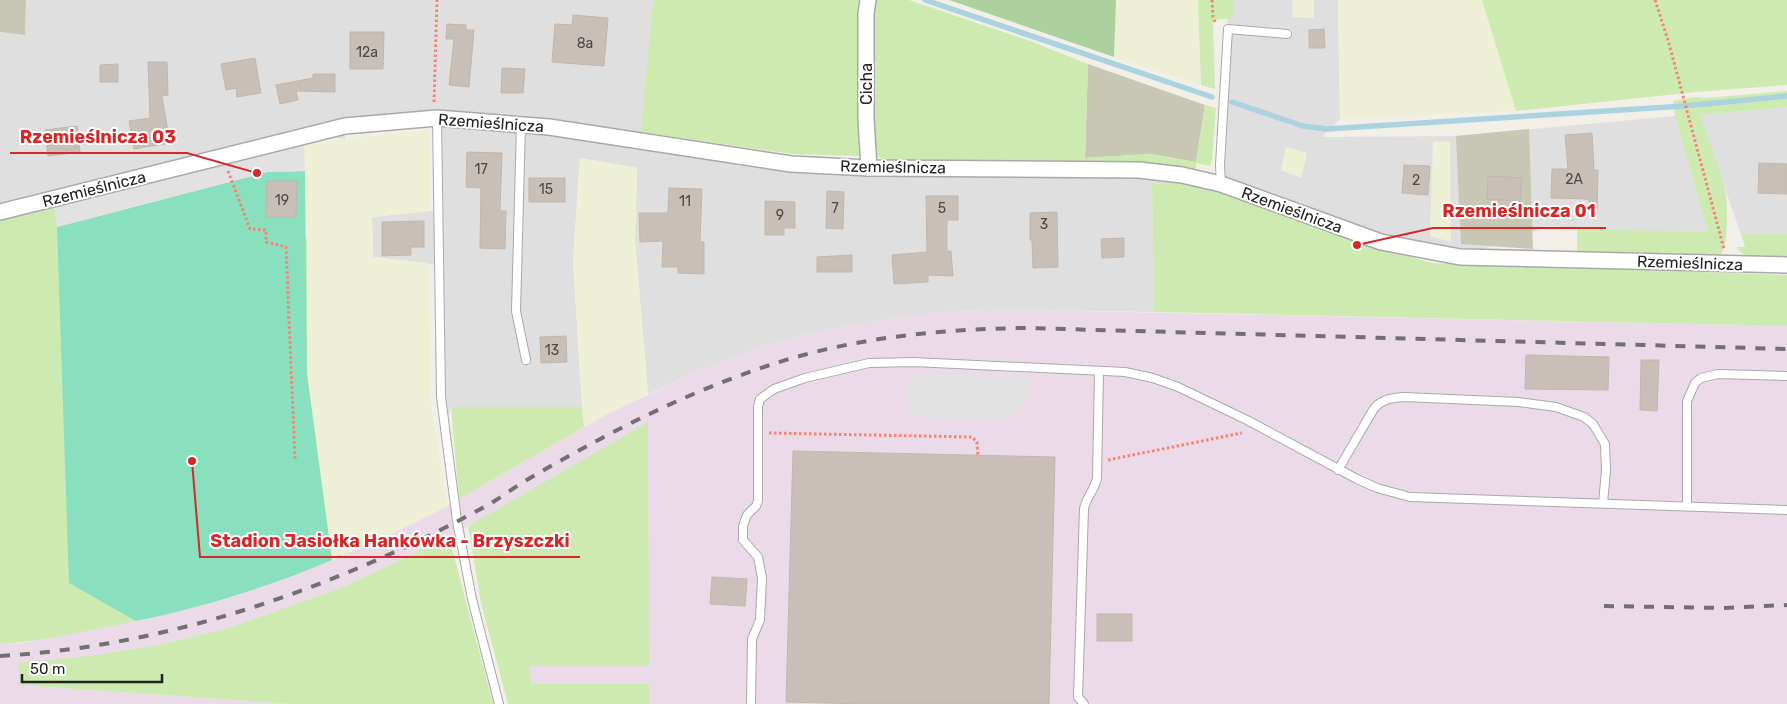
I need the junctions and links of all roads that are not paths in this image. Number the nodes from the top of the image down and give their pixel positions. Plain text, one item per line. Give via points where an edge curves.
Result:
1 (868, 0) edge
2 (1287, 34) dead end
3 (435, 118) junction
4 (521, 125) junction
5 (869, 168) junction
6 (1221, 184) junction
7 (0, 212) edge
8 (1787, 265) edge
9 (526, 360) dead end
10 (1099, 371) junction
11 (1787, 376) edge
12 (1338, 470) junction
13 (1603, 503) junction
14 (1687, 506) junction
15 (1787, 510) edge
16 (499, 704) edge
17 (751, 704) edge
18 (1084, 704) edge

1 - 5 street, Cicha via 866,119
2 - 6 lane via 1228,29
3 - 4 street, Rzemieślnicza
3 - 7 street, Rzemieślnicza via 345,126
3 - 16 lane via 441,397 456,521
4 - 5 street, Rzemieślnicza via 791,164
4 - 9 lane via 516,311
5 - 6 street, Rzemieślnicza via 1139,170
6 - 8 street, Rzemieślnicza via 1381,242 1460,257
10 - 12 lane via 1125,372 1178,387
10 - 17 lane via 869,362 805,378 766,393 758,407 758,501 743,526 743,540 758,557 762,578 760,620 752,639
10 - 18 lane via 1096,486 1084,509 1078,696
11 - 14 lane via 1718,374 1701,378 1695,384 1687,401
12 - 13 lane via 1377,488 1410,497
12 - 13 lane via 1373,410 1388,398 1528,403 1556,407 1584,417 1593,424 1605,444
13 - 14 lane
14 - 15 lane

